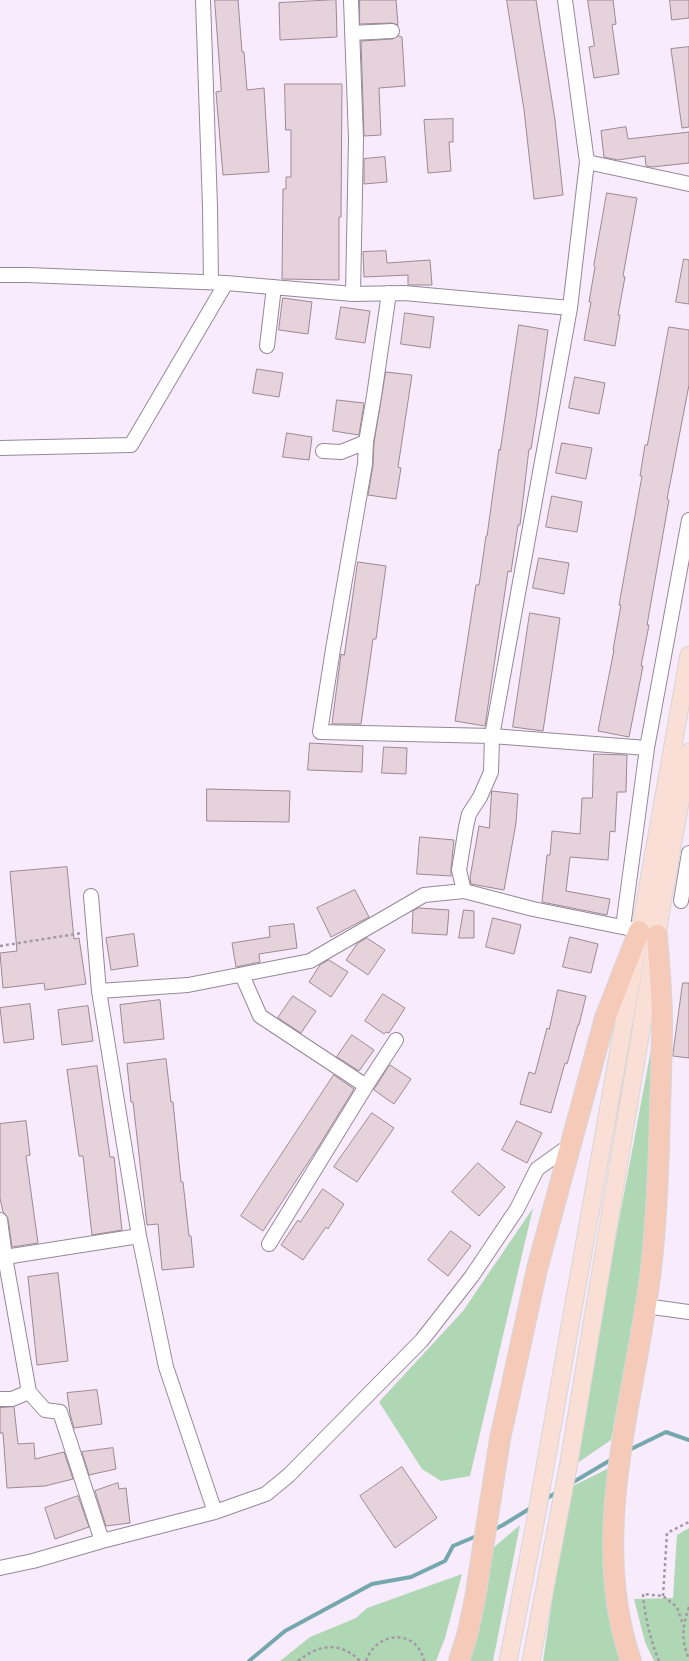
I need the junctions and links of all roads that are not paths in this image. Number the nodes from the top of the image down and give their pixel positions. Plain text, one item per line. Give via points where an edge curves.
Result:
1 (203, 0) edge
2 (351, 0) edge
3 (565, 0) edge
4 (392, 31) dead end
5 (352, 33) junction
6 (587, 162) junction
7 (689, 184) edge
8 (0, 275) edge
9 (211, 282) junction
10 (226, 283) junction
11 (274, 287) junction
12 (389, 293) junction
13 (353, 294) junction
14 (570, 308) junction
15 (267, 346) dead end
16 (366, 442) junction
17 (0, 448) edge
18 (323, 452) dead end
19 (689, 520) edge
20 (689, 655) edge
21 (492, 736) junction
22 (647, 748) junction
23 (689, 752) edge
24 (689, 854) edge
25 (464, 891) junction
26 (646, 895) junction
27 (91, 896) dead end
28 (663, 898) junction
29 (685, 902) edge
30 (640, 931) junction
31 (242, 975) junction
32 (99, 991) junction
33 (396, 1040) dead end
34 (366, 1086) junction
35 (572, 1144) junction
36 (0, 1220) edge
37 (139, 1236) junction
38 (268, 1244) dead end
39 (3, 1251) edge
40 (646, 1306) junction
41 (689, 1312) edge
42 (29, 1392) junction
43 (0, 1399) edge
44 (215, 1512) junction
45 (102, 1541) junction
46 (0, 1568) edge
47 (459, 1661) edge
48 (508, 1661) edge
49 (531, 1661) edge
50 (631, 1661) edge

1 - 9 street
2 - 5 street
3 - 6 street
4 - 5 street
5 - 13 street via 356,139
6 - 7 street
6 - 14 street
8 - 9 street
9 - 10 street
10 - 11 street
10 - 17 street via 131,445
11 - 13 street
11 - 15 street
12 - 13 street
12 - 14 street
12 - 16 street
14 - 21 street
16 - 18 street via 341,452
16 - 21 street via 366,464 320,732
19 - 22 street
20 - 26 main road
21 - 22 street
21 - 25 street via 491,772 480,797 468,814 459,870
22 - 30 street
23 - 28 main road
24 - 29 street
25 - 30 street via 533,909
25 - 31 street via 424,895 310,961
26 - 28 street
26 - 30 main road
27 - 32 street
28 - 29 street
28 - 30 main road
30 - 35 highway via 605,1018
30 - 40 highway via 662,1022 659,1166
30 - 48 main road via 534,1529
30 - 49 main road via 569,1462
31 - 32 street via 188,985
31 - 34 street via 260,1016
32 - 37 street
33 - 34 street
34 - 38 street
35 - 44 street via 537,1169 517,1209 501,1233 472,1276 422,1340 289,1475 266,1494
35 - 47 highway via 537,1269 500,1439 482,1562
36 - 39 street
37 - 39 street
37 - 44 street via 166,1367
39 - 42 street
40 - 41 street
40 - 50 highway via 617,1478 613,1544 621,1626
42 - 43 street via 12,1399
42 - 45 street via 46,1410 60,1412
44 - 45 street
45 - 46 street

